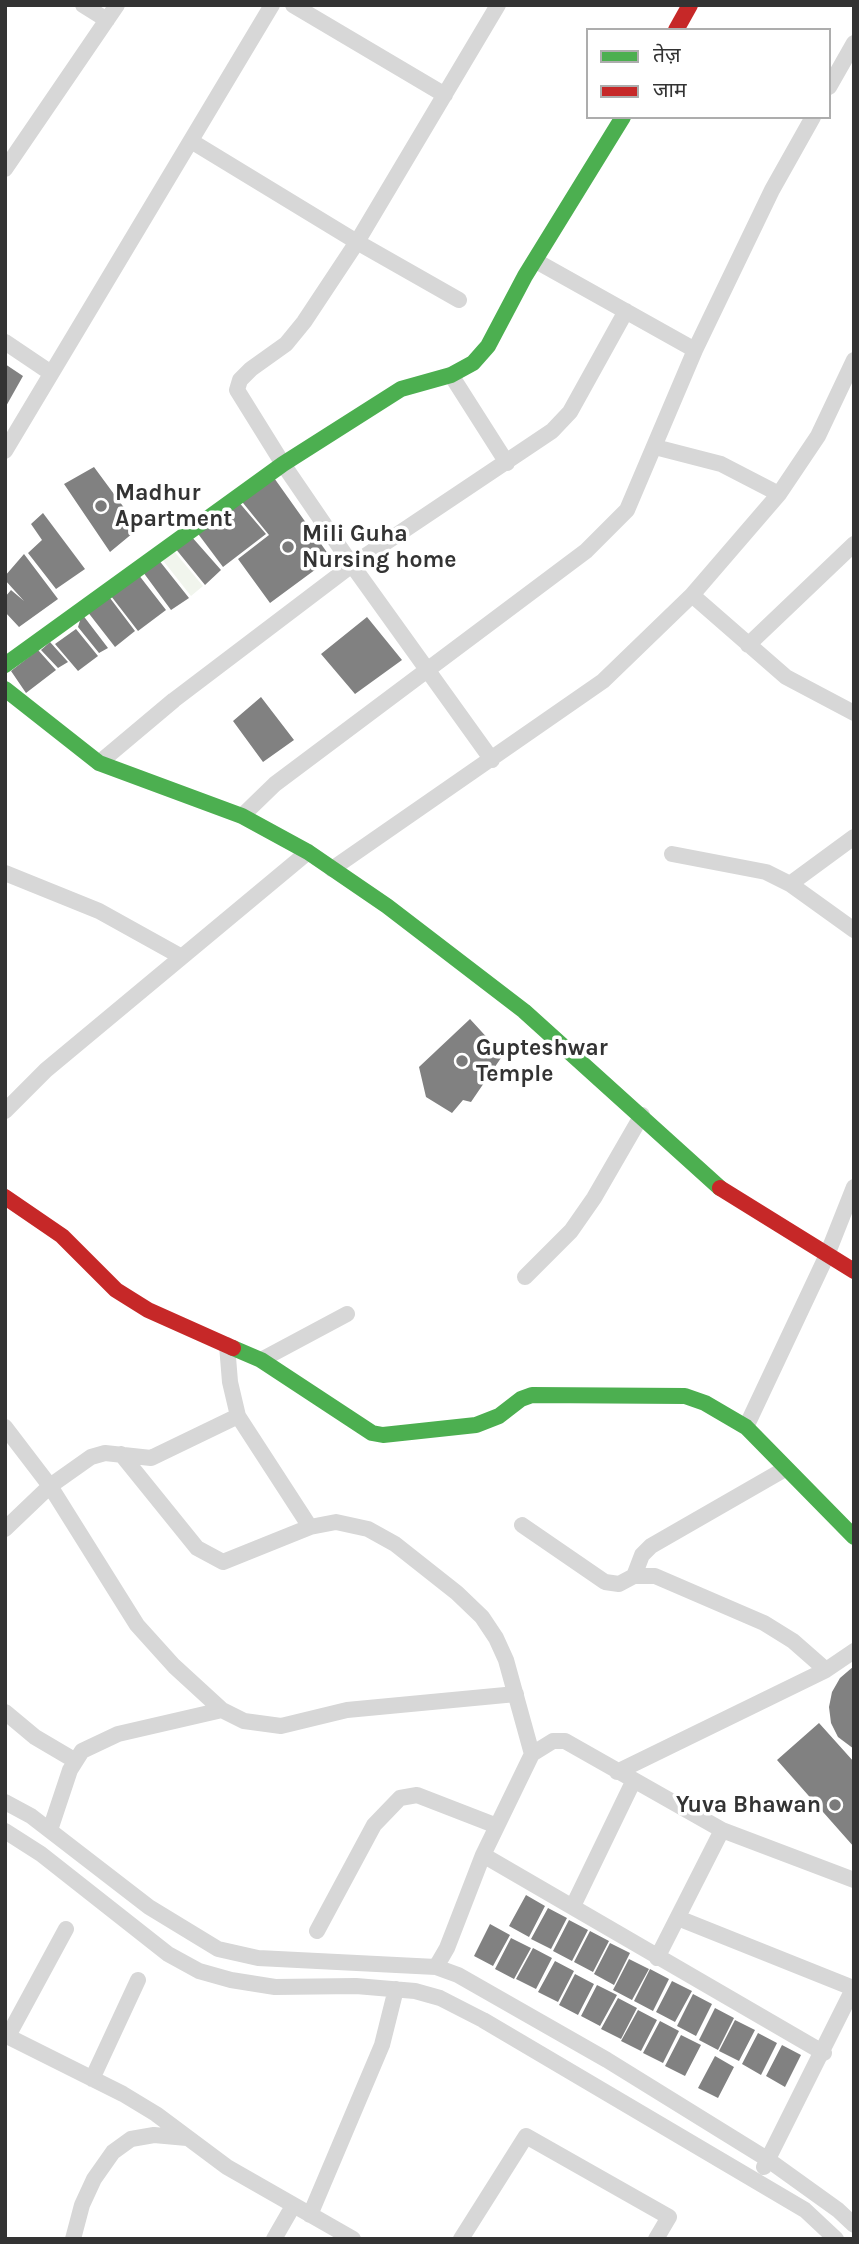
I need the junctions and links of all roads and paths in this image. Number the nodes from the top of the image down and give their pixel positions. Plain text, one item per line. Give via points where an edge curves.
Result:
1 (83, 5) edge
2 (117, 5) edge
3 (272, 5) edge
4 (293, 5) edge
5 (498, 5) edge
6 (691, 5) edge
7 (107, 20) junction
8 (677, 28) edge
9 (854, 43) edge
10 (831, 83) edge
11 (445, 95) junction
12 (622, 119) edge
13 (812, 119) edge
14 (191, 141) junction
15 (6, 166) edge
16 (357, 242) junction
17 (536, 261) junction
18 (459, 300) dead end
19 (626, 312) junction
20 (5, 342) edge
21 (695, 350) junction
22 (854, 360) edge
23 (51, 373) junction
24 (451, 375) junction
25 (655, 447) junction
26 (5, 451) edge
27 (507, 463) junction
28 (283, 464) junction
29 (779, 494) junction
30 (854, 544) edge
31 (352, 565) junction
32 (692, 595) junction
33 (748, 645) junction
34 (5, 665) edge
35 (427, 671) junction
36 (5, 689) edge
37 (854, 713) edge
38 (492, 760) junction
39 (99, 763) junction
40 (242, 816) junction
41 (854, 837) edge
42 (308, 852) junction
43 (672, 854) dead end
44 (332, 869) junction
45 (5, 873) edge
46 (790, 884) junction
47 (854, 930) edge
48 (180, 956) junction
49 (5, 1111) edge
50 (642, 1115) junction
51 (854, 1188) edge
52 (5, 1197) edge
53 (827, 1255) junction
54 (854, 1270) edge
55 (525, 1277) dead end
56 (347, 1314) dead end
57 (227, 1345) junction
58 (261, 1360) junction
59 (238, 1416) junction
60 (5, 1427) edge
61 (746, 1427) junction
62 (121, 1454) junction
63 (785, 1469) junction
64 (50, 1486) junction
65 (8, 1523) edge
66 (522, 1525) dead end
67 (310, 1527) junction
68 (854, 1537) edge
69 (634, 1576) junction
70 (854, 1651) edge
71 (827, 1670) junction
72 (516, 1694) junction
73 (222, 1710) junction
74 (5, 1712) edge
75 (532, 1754) junction
76 (74, 1760) junction
77 (617, 1772) junction
78 (633, 1782) junction
79 (5, 1802) edge
80 (497, 1826) junction
81 (50, 1830) junction
82 (722, 1830) junction
83 (5, 1831) edge
84 (483, 1855) junction
85 (854, 1880) edge
86 (573, 1906) junction
87 (678, 1918) junction
88 (66, 1929) dead end
89 (317, 1931) dead end
90 (657, 1958) junction
91 (436, 1967) junction
92 (138, 1980) dead end
93 (854, 1988) edge
94 (396, 1989) junction
95 (6, 2036) edge
96 (824, 2053) junction
97 (92, 2079) junction
98 (187, 2137) junction
99 (767, 2159) junction
100 (759, 2182) junction
101 (293, 2206) junction
102 (310, 2215) junction
103 (854, 2225) edge
104 (73, 2239) edge
105 (274, 2239) edge
106 (353, 2239) edge
107 (461, 2239) edge
108 (656, 2239) edge
109 (836, 2239) edge

1 - 7 street
2 - 7 street
3 - 14 street
4 - 11 street
5 - 11 street
6 - 8 street
7 - 15 street
9 - 10 street
11 - 16 street
12 - 17 street
13 - 21 street via 772,190
14 - 16 street
14 - 23 street
16 - 18 street
16 - 28 street via 286,344 240,380 237,390 241,399
17 - 19 street
17 - 24 street via 488,346 473,363
19 - 21 street
19 - 27 street via 570,412
20 - 23 street
21 - 25 street
22 - 29 street via 817,436
23 - 26 street
24 - 27 street
24 - 28 street via 401,389
25 - 29 street via 721,464
25 - 35 street via 627,510 586,551
27 - 31 street
28 - 31 street
28 - 34 street
29 - 32 street
30 - 33 street
31 - 35 street
31 - 39 street
32 - 33 street
32 - 38 street via 603,681
33 - 37 street via 786,677
35 - 38 street
35 - 40 street via 275,784
36 - 39 street
38 - 44 street
39 - 40 street
40 - 42 street
41 - 46 street
42 - 44 street
42 - 48 street
43 - 46 street via 745,866
44 - 50 street via 524,1011
45 - 48 street via 99,911
46 - 47 street
48 - 49 street via 46,1070
50 - 53 street via 722,1190
50 - 55 street via 571,1231
51 - 53 street
52 - 57 street via 62,1236 116,1290 148,1310
53 - 54 street
53 - 61 street
56 - 58 street
57 - 58 street
57 - 59 street
58 - 61 street via 360,1427 383,1435 476,1425 532,1395 685,1396
59 - 62 street via 151,1458
59 - 67 street
60 - 64 street
61 - 63 street
62 - 64 street via 91,1457
62 - 67 street via 197,1548 223,1562
63 - 68 street
63 - 69 street via 651,1546
64 - 65 street
64 - 73 street via 137,1625
66 - 69 street via 612,1585
67 - 72 street via 336,1522 368,1530 395,1544 457,1592 496,1638
69 - 71 street via 655,1576 764,1623
70 - 71 street
71 - 77 street
72 - 73 street via 347,1710 281,1726 244,1721
72 - 75 street
73 - 76 street via 118,1734 93,1744
74 - 76 street
75 - 77 street via 543,1745 565,1741
75 - 80 street
76 - 81 street
77 - 78 street
78 - 82 street
78 - 86 street
79 - 81 street
80 - 84 street
80 - 89 street via 416,1795 400,1798 374,1825
81 - 91 street via 149,1907 219,1949 258,1958
82 - 85 street
82 - 87 street
83 - 94 street via 168,1954 199,1971 275,1987
84 - 86 street
84 - 91 street
86 - 90 street
87 - 90 street
87 - 93 street
88 - 95 street
90 - 96 street
91 - 99 street via 607,2060
92 - 97 street
93 - 96 street
94 - 100 street via 440,1998 483,2020
94 - 102 street via 382,2045
95 - 97 street
96 - 99 street
97 - 98 street
98 - 101 street
98 - 104 street via 131,2139 113,2152 82,2205
99 - 100 street
99 - 103 street
100 - 109 street via 805,2210
101 - 102 street
101 - 105 street
102 - 106 street
107 - 108 street via 526,2136 668,2217

